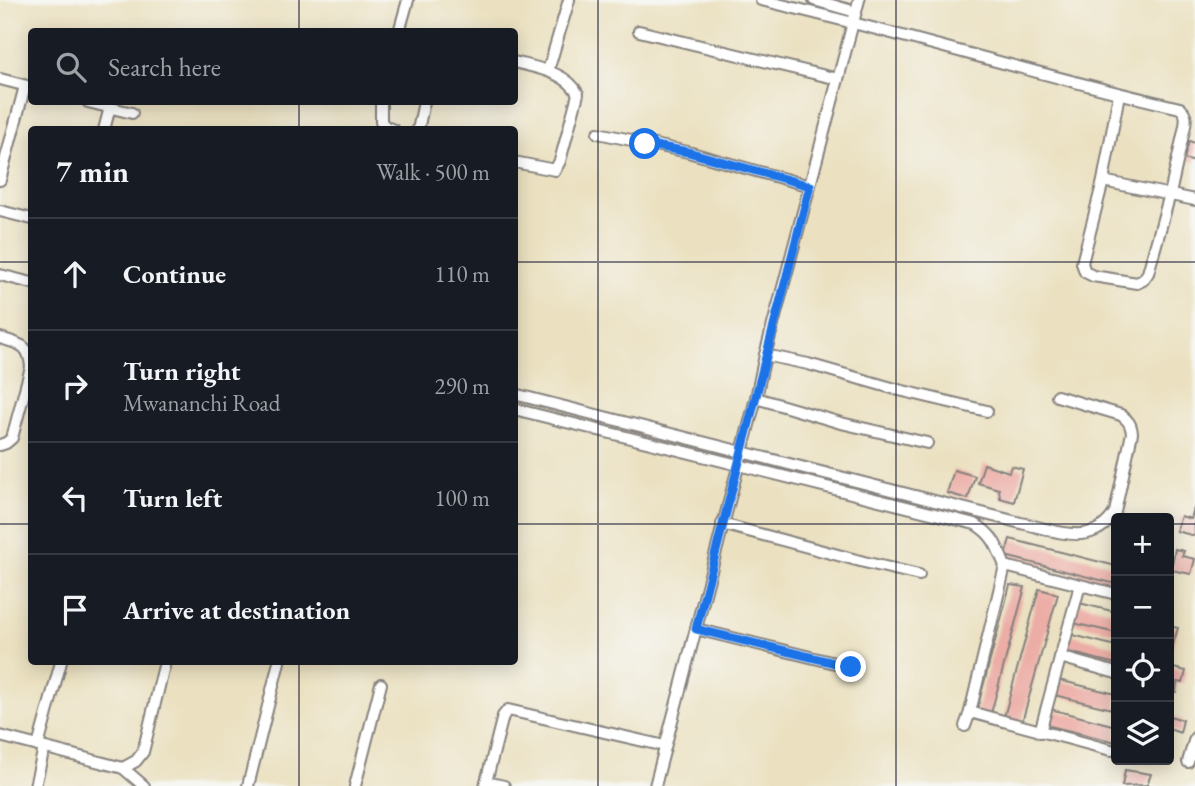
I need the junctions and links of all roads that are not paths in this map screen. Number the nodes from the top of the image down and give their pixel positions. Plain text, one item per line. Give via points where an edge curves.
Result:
1 (408, 0) edge
2 (569, 0) edge
3 (761, 0) edge
4 (814, 0) edge
5 (856, 11) edge
6 (402, 28) edge
7 (639, 31) dead end
8 (518, 63) edge
9 (548, 71) junction
10 (0, 79) edge
11 (838, 79) junction
12 (28, 86) edge
13 (1119, 94) junction
14 (101, 105) edge
15 (382, 105) edge
16 (423, 105) edge
17 (110, 107) junction
18 (132, 113) dead end
19 (105, 126) edge
20 (385, 126) edge
21 (419, 126) edge
22 (598, 133) dead end
23 (518, 163) edge
24 (0, 180) edge
25 (1103, 181) junction
26 (810, 186) junction
27 (1170, 194) junction
28 (1195, 200) edge
29 (0, 211) edge
30 (28, 218) edge
31 (0, 275) edge
32 (28, 282) edge
33 (0, 338) edge
34 (28, 352) edge
35 (765, 355) junction
36 (28, 378) edge
37 (518, 395) edge
38 (1057, 396) dead end
39 (756, 398) junction
40 (518, 410) edge
41 (987, 411) dead end
42 (927, 443) dead end
43 (0, 445) edge
44 (741, 452) junction
45 (738, 464) junction
46 (722, 524) junction
47 (1005, 566) junction
48 (919, 575) dead end
49 (1080, 585) junction
50 (1111, 593) edge
51 (696, 629) junction
52 (1060, 657) junction
53 (60, 665) edge
54 (164, 665) edge
55 (278, 665) edge
56 (851, 667) dead end
57 (1111, 672) edge
58 (381, 684) dead end
59 (970, 712) junction
60 (965, 726) dead end
61 (1040, 732) junction
62 (0, 736) edge
63 (1195, 738) edge
64 (665, 746) junction
65 (41, 747) junction
66 (1111, 750) dead end
67 (1188, 762) dead end
68 (123, 768) junction
69 (486, 784) edge
70 (35, 786) edge
71 (144, 786) edge
72 (248, 786) edge
73 (355, 786) edge
74 (504, 786) edge
75 (655, 786) edge

1 - 6 street
2 - 9 street
3 - 5 street
4 - 5 street
5 - 11 street
5 - 13 street
7 - 11 street
8 - 9 street
9 - 23 street via 574,86 578,94 560,161 555,170
10 - 12 street
11 - 26 street
12 - 24 street
13 - 25 street
13 - 27 street via 1185,112
14 - 17 street
15 - 20 street
16 - 21 street
17 - 18 street
17 - 19 street
22 - 26 street
25 - 27 street
25 - 27 street via 1082,262 1085,272 1093,276 1143,280
26 - 35 street
27 - 28 street
29 - 30 street
31 - 32 street
33 - 34 street
35 - 39 street
35 - 41 street
36 - 43 street via 12,438
37 - 44 street
38 - 44 street via 1121,415 1131,426 1115,512 1092,533 1077,535 1021,523
39 - 42 street
39 - 44 street
40 - 45 street
44 - 45 street
45 - 46 street
45 - 47 street via 975,524 992,537
46 - 48 street
46 - 51 street
47 - 49 street
47 - 59 street
49 - 50 street
49 - 52 street
51 - 56 street
51 - 64 street
52 - 57 street
52 - 61 street
53 - 65 street
54 - 68 street via 142,752
55 - 72 street
58 - 73 street
59 - 60 street
59 - 61 street
61 - 66 street
62 - 65 street
63 - 67 street
64 - 69 street via 508,710
64 - 75 street
65 - 68 street
65 - 70 street
68 - 71 street
69 - 74 street

